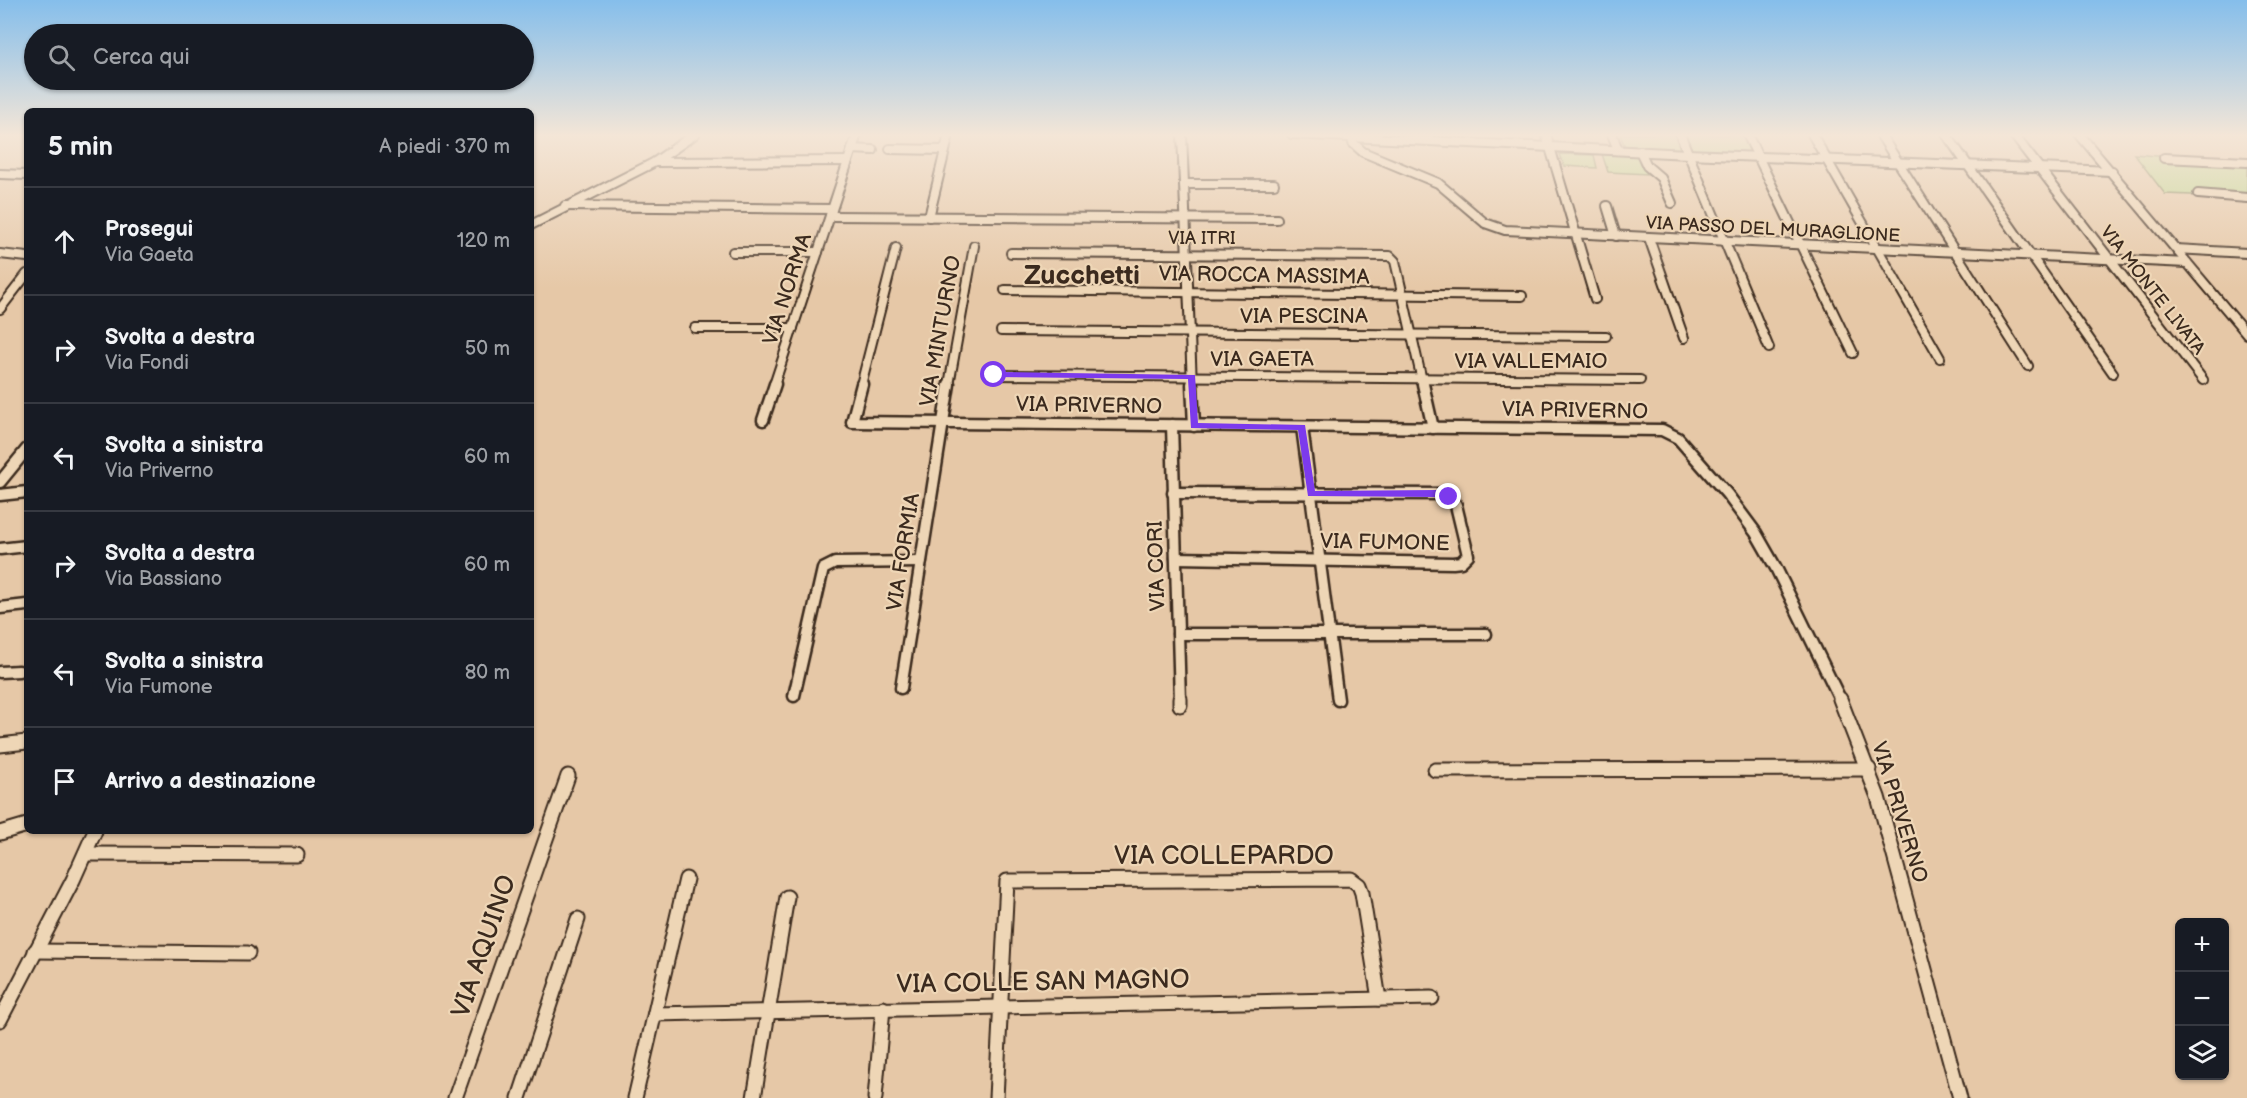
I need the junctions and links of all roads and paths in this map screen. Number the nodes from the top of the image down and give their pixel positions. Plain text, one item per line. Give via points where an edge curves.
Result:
1 (607, 185) edge
2 (840, 185) edge
3 (937, 185) edge
4 (1184, 185) edge
5 (1441, 185) edge
6 (1560, 185) edge
7 (1664, 185) edge
8 (1700, 185) edge
9 (1772, 185) edge
10 (1841, 185) edge
11 (1912, 185) edge
12 (1982, 185) edge
13 (2052, 185) edge
14 (2124, 185) edge
15 (2198, 195) dead end
16 (2247, 198) edge
17 (1671, 203) dead end
18 (565, 206) junction
19 (1607, 206) dead end
20 (831, 212) junction
21 (929, 217) junction
22 (1185, 218) junction
23 (1277, 219) dead end
24 (534, 223) edge
25 (1575, 234) junction
26 (1616, 236) junction
27 (1649, 238) junction
28 (1723, 242) junction
29 (1800, 245) junction
30 (974, 246) dead end
31 (896, 248) dead end
32 (1878, 249) junction
33 (2176, 249) junction
34 (733, 252) dead end
35 (818, 252) junction
36 (1011, 253) dead end
37 (1954, 253) junction
38 (2247, 253) edge
39 (0, 254) edge
40 (1187, 254) junction
41 (2032, 256) junction
42 (24, 257) edge
43 (2108, 260) junction
44 (2187, 263) junction
45 (24, 278) edge
46 (1005, 290) dead end
47 (1188, 293) junction
48 (1403, 295) junction
49 (1522, 296) dead end
50 (1595, 299) dead end
51 (0, 309) edge
52 (695, 328) dead end
53 (793, 328) junction
54 (1001, 331) dead end
55 (1190, 333) junction
56 (1412, 334) junction
57 (2247, 334) edge
58 (1606, 336) dead end
59 (1684, 338) dead end
60 (1769, 348) dead end
61 (1852, 353) dead end
62 (1940, 358) dead end
63 (2028, 366) dead end
64 (2113, 373) dead end
65 (994, 375) dead end
66 (1192, 377) junction
67 (1422, 378) junction
68 (1640, 380) dead end
69 (2203, 380) dead end
70 (763, 420) dead end
71 (942, 423) junction
72 (1172, 425) junction
73 (1194, 426) junction
74 (1302, 427) junction
75 (1433, 428) junction
76 (24, 453) edge
77 (0, 482) edge
78 (24, 492) edge
79 (1173, 493) junction
80 (1311, 494) junction
81 (0, 495) edge
82 (24, 546) edge
83 (0, 549) edge
84 (1176, 558) junction
85 (1320, 560) junction
86 (921, 562) junction
87 (24, 605) edge
88 (0, 608) edge
89 (1178, 634) junction
90 (1329, 634) junction
91 (1486, 634) dead end
92 (19, 671) dead end
93 (0, 672) edge
94 (902, 688) dead end
95 (794, 696) dead end
96 (1338, 700) dead end
97 (1180, 705) dead end
98 (24, 742) edge
99 (0, 745) edge
100 (1869, 769) junction
101 (1435, 770) dead end
102 (568, 776) dead end
103 (24, 826) edge
104 (0, 832) edge
105 (94, 834) edge
106 (86, 854) junction
107 (297, 855) dead end
108 (686, 879) dead end
109 (787, 897) dead end
110 (578, 919) dead end
111 (35, 951) junction
112 (248, 953) dead end
113 (1432, 998) dead end
114 (1379, 999) junction
115 (1000, 1006) junction
116 (884, 1008) junction
117 (769, 1011) junction
118 (655, 1014) junction
119 (0, 1020) edge
120 (454, 1098) edge
121 (519, 1098) edge
122 (635, 1098) edge
123 (754, 1098) edge
124 (875, 1098) edge
125 (996, 1098) edge
126 (1960, 1098) edge

1 - 18 street
2 - 20 street, VIA NORMA
3 - 21 street
4 - 22 street
5 - 25 street, VIA PASSO DEL MURAGLIONE via 1488,225
6 - 25 street
7 - 17 street
8 - 28 street
9 - 29 street
10 - 32 street
11 - 37 street
12 - 41 street
13 - 43 street, VIA MONTE LIVATA
14 - 33 street
15 - 16 street
18 - 20 street
18 - 24 street
19 - 26 street
20 - 21 street
20 - 35 street, VIA NORMA
21 - 22 street
22 - 23 street
22 - 40 street
25 - 26 street, VIA PASSO DEL MURAGLIONE
25 - 50 street
26 - 27 street, VIA PASSO DEL MURAGLIONE
27 - 28 street, VIA PASSO DEL MURAGLIONE
27 - 59 street
28 - 29 street, VIA PASSO DEL MURAGLIONE
28 - 60 street
29 - 32 street, VIA PASSO DEL MURAGLIONE
29 - 61 street
30 - 71 street, VIA MINTURNO
31 - 71 street, VIA PRIVERNO via 852,422
32 - 37 street, VIA PASSO DEL MURAGLIONE
32 - 62 street
33 - 38 street
33 - 44 street
34 - 35 street
35 - 53 street, VIA NORMA
36 - 40 street, VIA ITRI
37 - 41 street, VIA PASSO DEL MURAGLIONE
37 - 63 street
39 - 42 street
40 - 47 street
40 - 48 street, VIA ITRI via 1384,255 1395,261
41 - 43 street, VIA PASSO DEL MURAGLIONE
41 - 64 street
43 - 44 street, VIA PASSO DEL MURAGLIONE
43 - 69 street, VIA MONTE LIVATA
44 - 57 street
45 - 51 street
46 - 47 street, VIA ROCCA MASSIMA
47 - 48 street, VIA ROCCA MASSIMA
47 - 55 street
48 - 49 street, VIA ROCCA MASSIMA
48 - 56 street
52 - 53 street
53 - 70 street, VIA NORMA
54 - 55 street, VIA PESCINA
55 - 56 street, VIA PESCINA
55 - 66 street
56 - 58 street, VIA PESCINA
56 - 67 street
65 - 66 street, VIA GAETA
66 - 67 street, VIA GAETA
66 - 73 street
67 - 68 street, VIA VALLEMAIO
67 - 75 street
71 - 72 street, VIA PRIVERNO
71 - 86 street, VIA FORMIA
72 - 73 street, VIA PRIVERNO
72 - 79 street, VIA CORI
73 - 74 street, VIA PRIVERNO
74 - 75 street, VIA PRIVERNO
74 - 80 street
75 - 100 street, VIA PRIVERNO via 1662,430 1676,436 1731,500 1769,554 1840,697
76 - 77 street
78 - 81 street
79 - 80 street, VIA FUMONE
79 - 84 street, VIA CORI
80 - 85 street
80 - 85 street, VIA FUMONE via 1447,495 1456,504 1468,555 1453,563
82 - 83 street
84 - 85 street, VIA FUMONE
84 - 89 street, VIA CORI
85 - 90 street
86 - 94 street, VIA FORMIA
86 - 95 street via 839,563 823,569
87 - 88 street
89 - 90 street
89 - 97 street, VIA CORI
90 - 91 street
90 - 96 street
92 - 93 street
98 - 99 street
100 - 101 street
100 - 126 street, VIA PRIVERNO
102 - 120 street, VIA AQUINO
103 - 104 street
105 - 106 street
106 - 107 street
106 - 111 street
108 - 118 street
109 - 117 street
110 - 121 street
111 - 112 street
111 - 119 street
113 - 114 street, VIA COLLE SAN MAGNO
114 - 115 street, VIA COLLE SAN MAGNO
114 - 115 street, VIA COLLEPARDO via 1362,893 1352,879 1007,881
115 - 116 street, VIA COLLE SAN MAGNO
115 - 125 street
116 - 117 street, VIA COLLE SAN MAGNO
116 - 124 street
117 - 118 street, VIA COLLE SAN MAGNO
117 - 123 street
118 - 122 street

